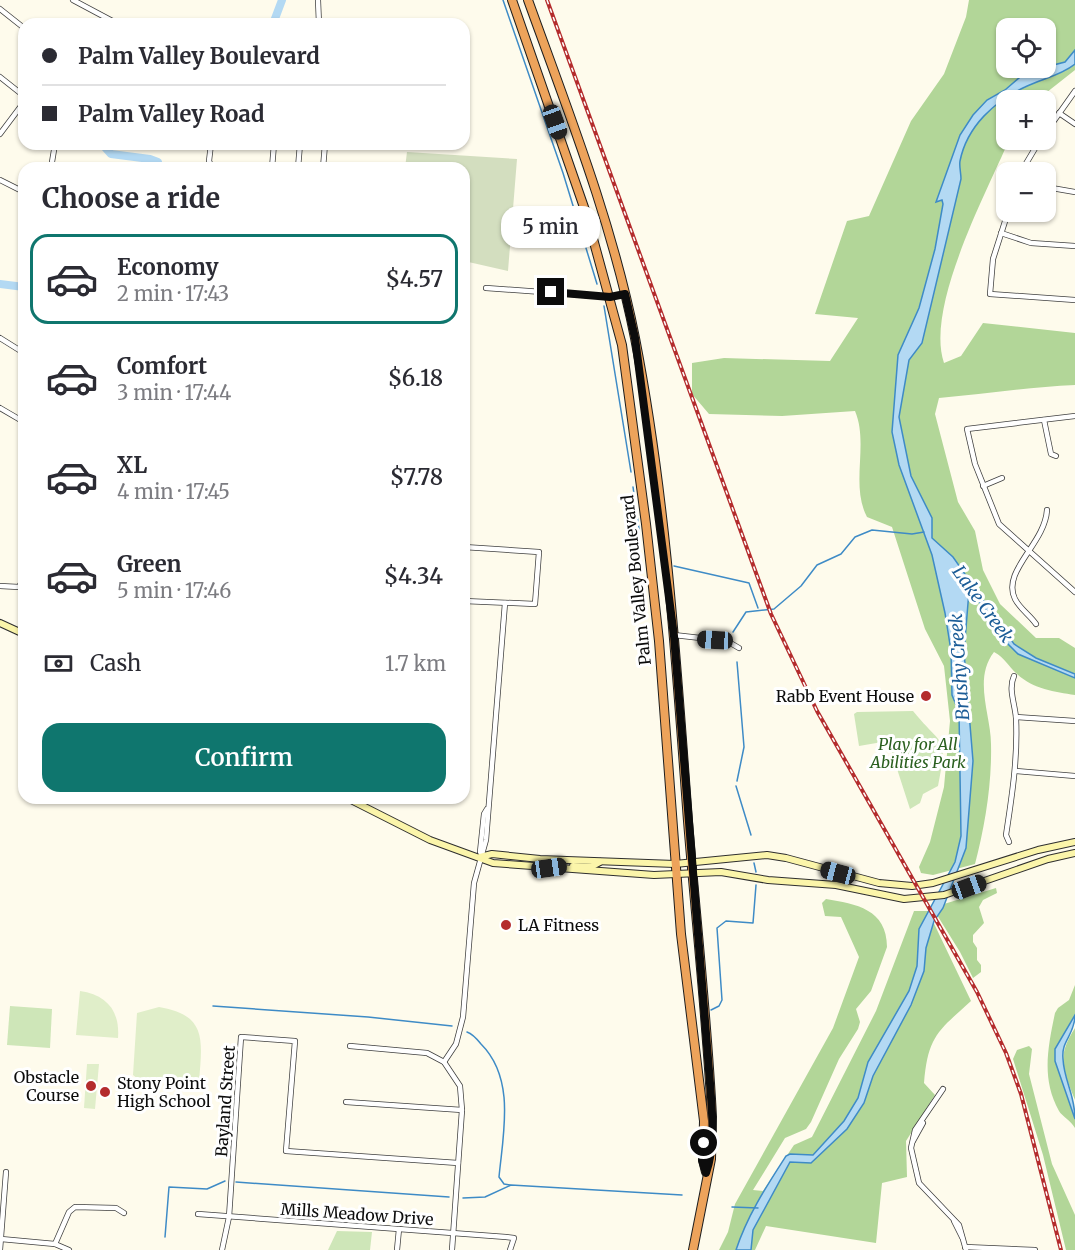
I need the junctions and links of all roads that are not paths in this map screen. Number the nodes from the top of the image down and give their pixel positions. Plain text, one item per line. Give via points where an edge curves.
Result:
1 (73, 0) edge
2 (318, 0) edge
3 (512, 0) edge
4 (528, 0) edge
5 (0, 9) edge
6 (102, 18) edge
7 (319, 18) edge
8 (18, 23) edge
9 (0, 77) edge
10 (18, 91) edge
11 (1075, 91) edge
12 (18, 110) edge
13 (1059, 113) junction
14 (1056, 117) edge
15 (1075, 124) edge
16 (0, 134) edge
17 (0, 180) edge
18 (18, 189) edge
19 (1056, 189) edge
20 (1075, 192) edge
21 (1005, 222) edge
22 (1001, 233) junction
23 (1075, 246) edge
24 (486, 288) dead end
25 (625, 294) junction
26 (610, 297) junction
27 (1075, 300) edge
28 (0, 338) edge
29 (18, 349) edge
30 (0, 408) edge
31 (1075, 416) edge
32 (18, 418) edge
33 (1044, 420) junction
34 (1056, 456) dead end
35 (1002, 478) dead end
36 (983, 486) junction
37 (1047, 510) dead end
38 (470, 547) edge
39 (1029, 551) junction
40 (0, 586) edge
41 (18, 587) edge
42 (1075, 592) edge
43 (470, 601) edge
44 (505, 603) junction
45 (657, 620) junction
46 (0, 623) edge
47 (1036, 624) dead end
48 (18, 631) edge
49 (674, 636) junction
50 (659, 641) junction
51 (739, 648) dead end
52 (676, 657) junction
53 (1014, 676) dead end
54 (1016, 717) junction
55 (1075, 721) edge
56 (1016, 771) junction
57 (1075, 776) edge
58 (359, 804) edge
59 (1009, 842) dead end
60 (1075, 842) edge
61 (1075, 853) edge
62 (480, 857) junction
63 (600, 862) junction
64 (675, 864) junction
65 (692, 864) junction
66 (549, 868) junction
67 (692, 873) junction
68 (675, 874) junction
69 (689, 1007) junction
70 (350, 1046) dead end
71 (708, 1060) junction
72 (444, 1062) junction
73 (943, 1089) dead end
74 (346, 1102) dead end
75 (462, 1110) junction
76 (458, 1163) junction
77 (6, 1172) dead end
78 (706, 1173) junction
79 (124, 1213) dead end
80 (198, 1214) dead end
81 (229, 1217) junction
82 (399, 1229) junction
83 (453, 1233) junction
84 (1, 1239) edge
85 (55, 1244) junction
86 (965, 1248) edge
87 (0, 1250) edge
88 (69, 1250) edge
89 (222, 1250) edge
90 (397, 1250) edge
91 (452, 1250) edge
92 (510, 1250) edge
93 (693, 1250) edge
94 (1023, 1250) edge
95 (1035, 1250) edge

1 - 6 street
2 - 7 street
3 - 26 highway, Palm Valley Boulevard via 577,185
4 - 25 highway, Palm Valley Boulevard via 598,197
5 - 8 street
9 - 10 street
11 - 13 street
12 - 16 street
13 - 14 street
13 - 15 street
17 - 18 street
19 - 20 street
21 - 22 street
22 - 23 street via 1031,243
22 - 27 street via 993,259 990,294
24 - 26 street
25 - 26 street
25 - 49 highway, Palm Valley Boulevard via 646,410
26 - 45 highway, Palm Valley Boulevard via 622,345
28 - 29 street
30 - 32 street
31 - 33 street
33 - 34 street via 1051,454
33 - 36 street via 967,429
35 - 36 street
36 - 39 street via 999,524
37 - 39 street via 1043,530
38 - 44 street via 539,552 535,604
39 - 42 street
39 - 47 street via 1014,574 1012,589 1018,605
40 - 41 street
43 - 44 street
44 - 62 street
45 - 49 highway via 665,633
45 - 50 highway, Palm Valley Boulevard
46 - 48 main road
49 - 51 street via 727,641
49 - 52 highway, Palm Valley Boulevard
50 - 52 highway via 668,644
50 - 64 highway, Palm Valley Boulevard
52 - 65 highway, Palm Valley Boulevard
53 - 54 street via 1011,684
54 - 55 street
54 - 56 street
56 - 57 street
56 - 59 street via 1006,835
58 - 62 main road via 430,840
60 - 65 main road via 915,886 879,884 766,855
61 - 67 main road via 934,897 904,899 832,884 721,872
62 - 63 main road via 492,854
62 - 66 main road
62 - 72 street via 474,883 463,1017 456,1044
63 - 64 main road
63 - 66 main road via 591,867
64 - 65 main road
64 - 68 highway, Palm Valley Boulevard
65 - 67 highway, Palm Valley Boulevard
66 - 68 main road
67 - 68 main road
67 - 71 highway, Palm Valley Boulevard
68 - 69 highway, Palm Valley Boulevard
69 - 71 highway via 693,1011 699,1053
69 - 78 highway, Palm Valley Boulevard via 702,1100 702,1160
70 - 72 street via 417,1052
71 - 78 highway, Palm Valley Boulevard via 712,1142
72 - 75 street via 460,1086
73 - 86 street via 911,1148 919,1183 963,1231
74 - 75 street
75 - 76 street
76 - 81 street, Bayland Street via 286,1151 295,1041 241,1037
76 - 83 street
77 - 84 street
78 - 93 highway, Palm Valley Boulevard
79 - 85 street via 116,1208 75,1207
80 - 81 street, Mills Meadow Drive
81 - 82 street, Mills Meadow Drive
81 - 89 street, Bayland Street
82 - 83 street, Mills Meadow Drive
82 - 90 street
83 - 91 street
83 - 92 street, Mills Meadow Drive via 514,1238
84 - 85 street
84 - 87 street
85 - 88 street
86 - 94 street
94 - 95 street

